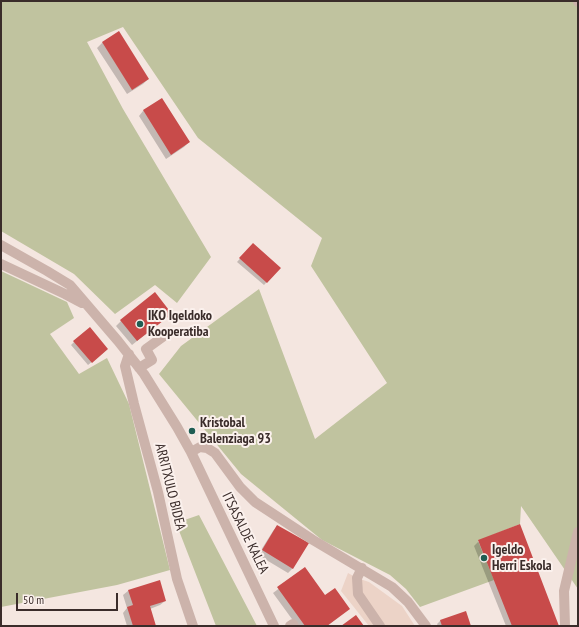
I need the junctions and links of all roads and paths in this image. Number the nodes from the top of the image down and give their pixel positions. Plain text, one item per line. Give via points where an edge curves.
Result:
1 (1, 246) edge
2 (1, 264) edge
3 (87, 306) junction
4 (164, 336) dead end
5 (129, 354) junction
6 (139, 368) junction
7 (191, 452) junction
8 (578, 532) edge
9 (362, 568) junction
10 (194, 626) edge
11 (274, 626) edge
12 (290, 626) edge
13 (294, 626) edge
14 (380, 626) edge
15 (426, 626) edge
16 (565, 626) edge

1 - 3 street, ITSASALDE KALEA via 70,285
2 - 3 street
3 - 5 street, ITSASALDE KALEA
4 - 6 street via 146,349 152,360
5 - 6 street, ITSASALDE KALEA
5 - 10 street, ARRITXULO BIDEA via 125,366 134,404 178,579
6 - 7 street, ITSASALDE KALEA
7 - 9 street via 200,447 211,450 255,502
7 - 11 street, ITSASALDE KALEA
8 - 16 street via 564,591
9 - 14 street via 357,578 358,594
9 - 15 street via 392,587 408,602
12 - 13 street

